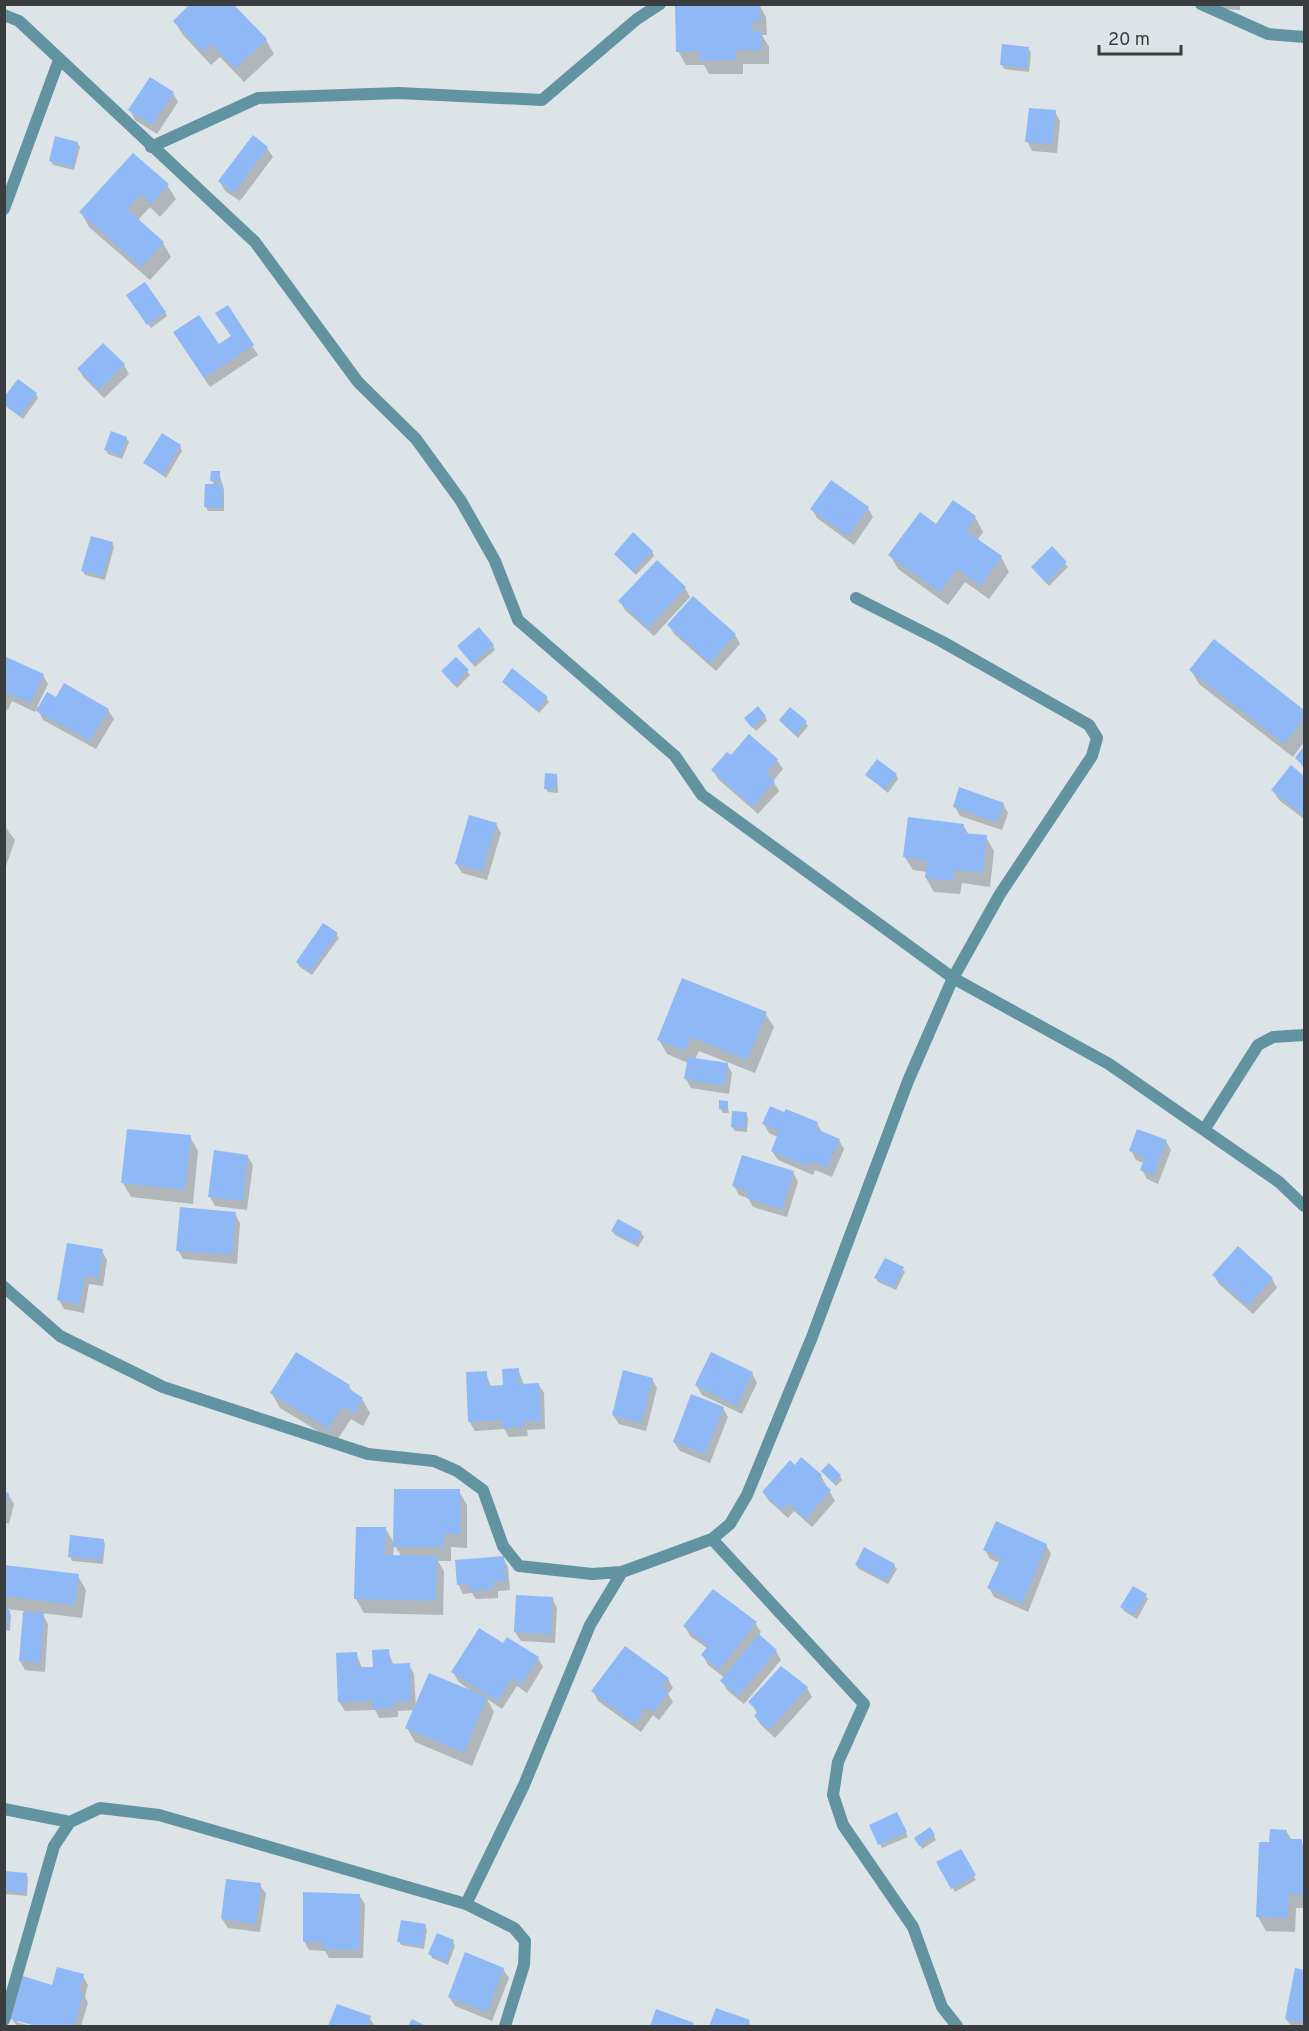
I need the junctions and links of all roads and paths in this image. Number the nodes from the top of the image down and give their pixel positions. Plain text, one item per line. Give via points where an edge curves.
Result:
1 (660, 4) edge
2 (1202, 4) edge
3 (4, 15) edge
4 (1305, 37) edge
5 (59, 60) junction
6 (151, 147) junction
7 (4, 209) edge
8 (856, 598) dead end
9 (953, 978) junction
10 (1305, 1035) edge
11 (1203, 1130) junction
12 (1305, 1206) edge
13 (4, 1287) edge
14 (712, 1539) junction
15 (622, 1572) junction
16 (4, 1809) edge
17 (70, 1822) junction
18 (466, 1904) junction
19 (4, 2020) edge
20 (505, 2026) edge
21 (957, 2026) edge

1 - 6 street via 542,100 399,93 258,98
2 - 4 street via 1268,34
3 - 5 street via 19,21
5 - 6 street
5 - 7 street
6 - 9 street via 255,242 358,382 416,439 495,561 518,620 675,756 702,795
8 - 9 street via 1089,725 1097,738 1092,756 1000,894
9 - 11 street via 1109,1064
9 - 14 street via 908,1081 812,1337 747,1495 730,1524
10 - 11 street via 1273,1037 1258,1045
11 - 12 street via 1279,1182
13 - 15 street via 60,1336 163,1387 368,1454 434,1461 456,1471 483,1490 503,1546 519,1566 592,1574
14 - 15 street
14 - 21 street via 864,1704 838,1762 833,1795 843,1825 913,1927 942,2007
15 - 18 street via 590,1625 524,1785
16 - 17 street
17 - 18 street via 100,1808 159,1815
17 - 19 street via 54,1846
18 - 20 street via 514,1928 525,1941 524,1965

